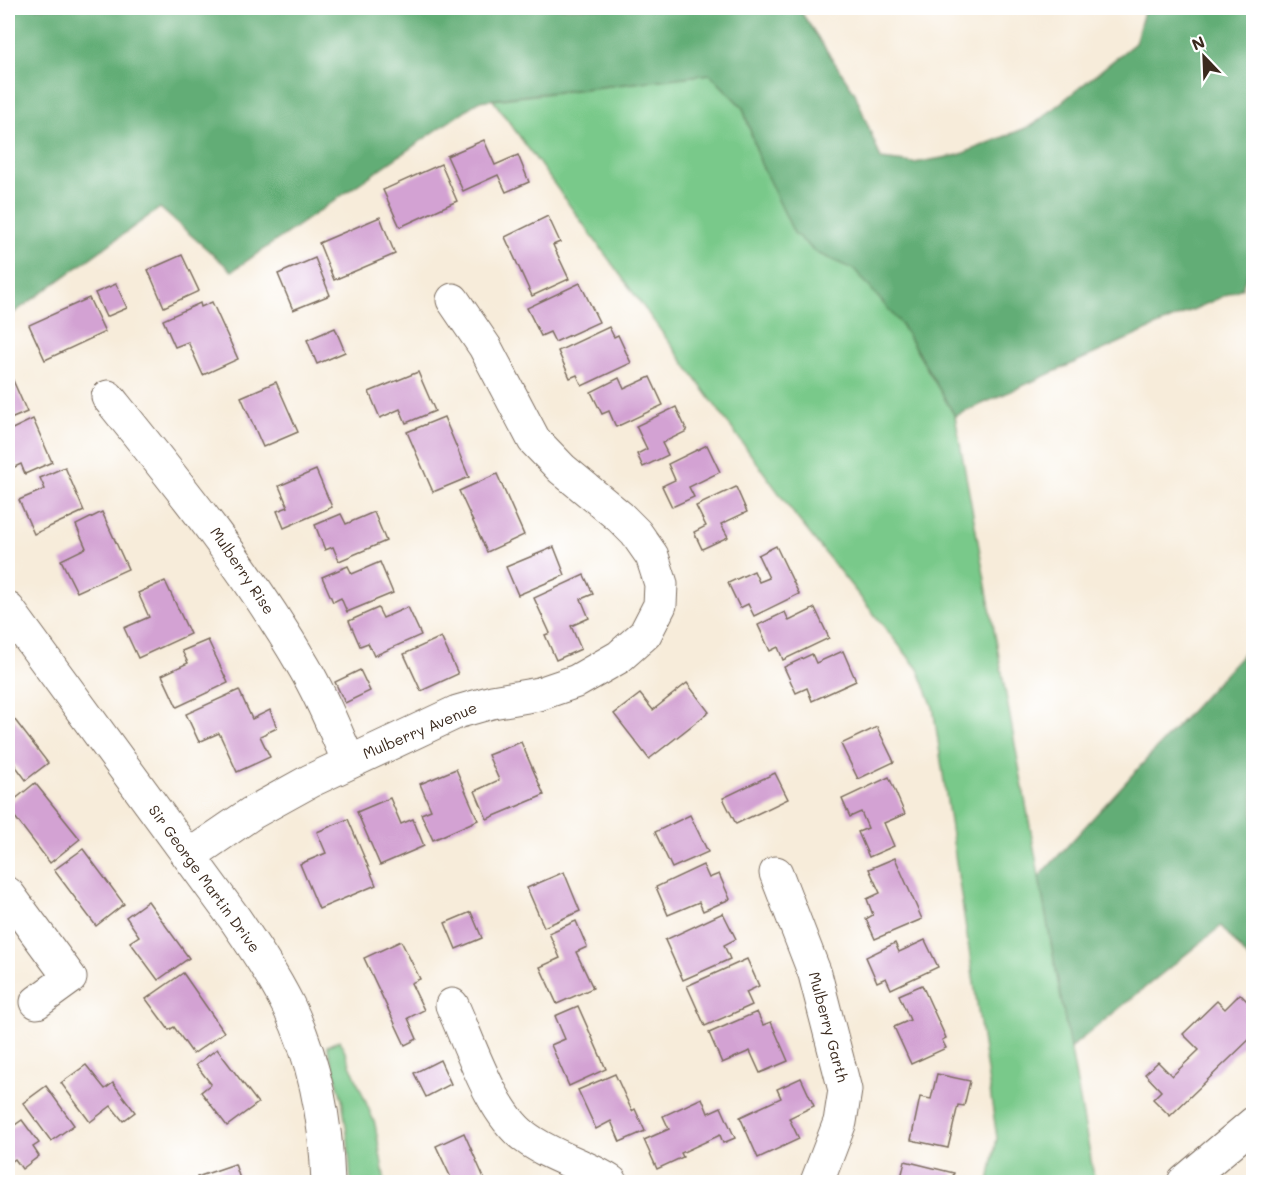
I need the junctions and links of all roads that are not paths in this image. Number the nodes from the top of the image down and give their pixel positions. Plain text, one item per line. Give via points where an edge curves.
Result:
1 (453, 300) dead end
2 (108, 397) dead end
3 (8, 609) edge
4 (349, 762) junction
5 (189, 856) junction
6 (776, 873) dead end
7 (8, 894) edge
8 (37, 1002) dead end
9 (452, 1005) dead end
10 (1254, 1123) edge
11 (328, 1182) edge
12 (611, 1182) edge
13 (817, 1182) edge
14 (1184, 1182) edge

1 - 4 street, Mulberry Avenue via 485,347 534,440 620,517 652,556 661,584 660,605 645,634 619,657 576,681 540,694 457,712
2 - 4 street, Mulberry Rise via 237,562 305,668
3 - 5 street, Sir George Martin Drive
4 - 5 street, Mulberry Avenue via 252,813
5 - 11 street, Sir George Martin Drive via 261,957 288,1005 305,1047 318,1098 327,1144
6 - 13 street, Mulberry Garth via 814,974 845,1090 840,1122
7 - 8 street via 70,978
9 - 12 street via 506,1119 550,1153
10 - 14 street

